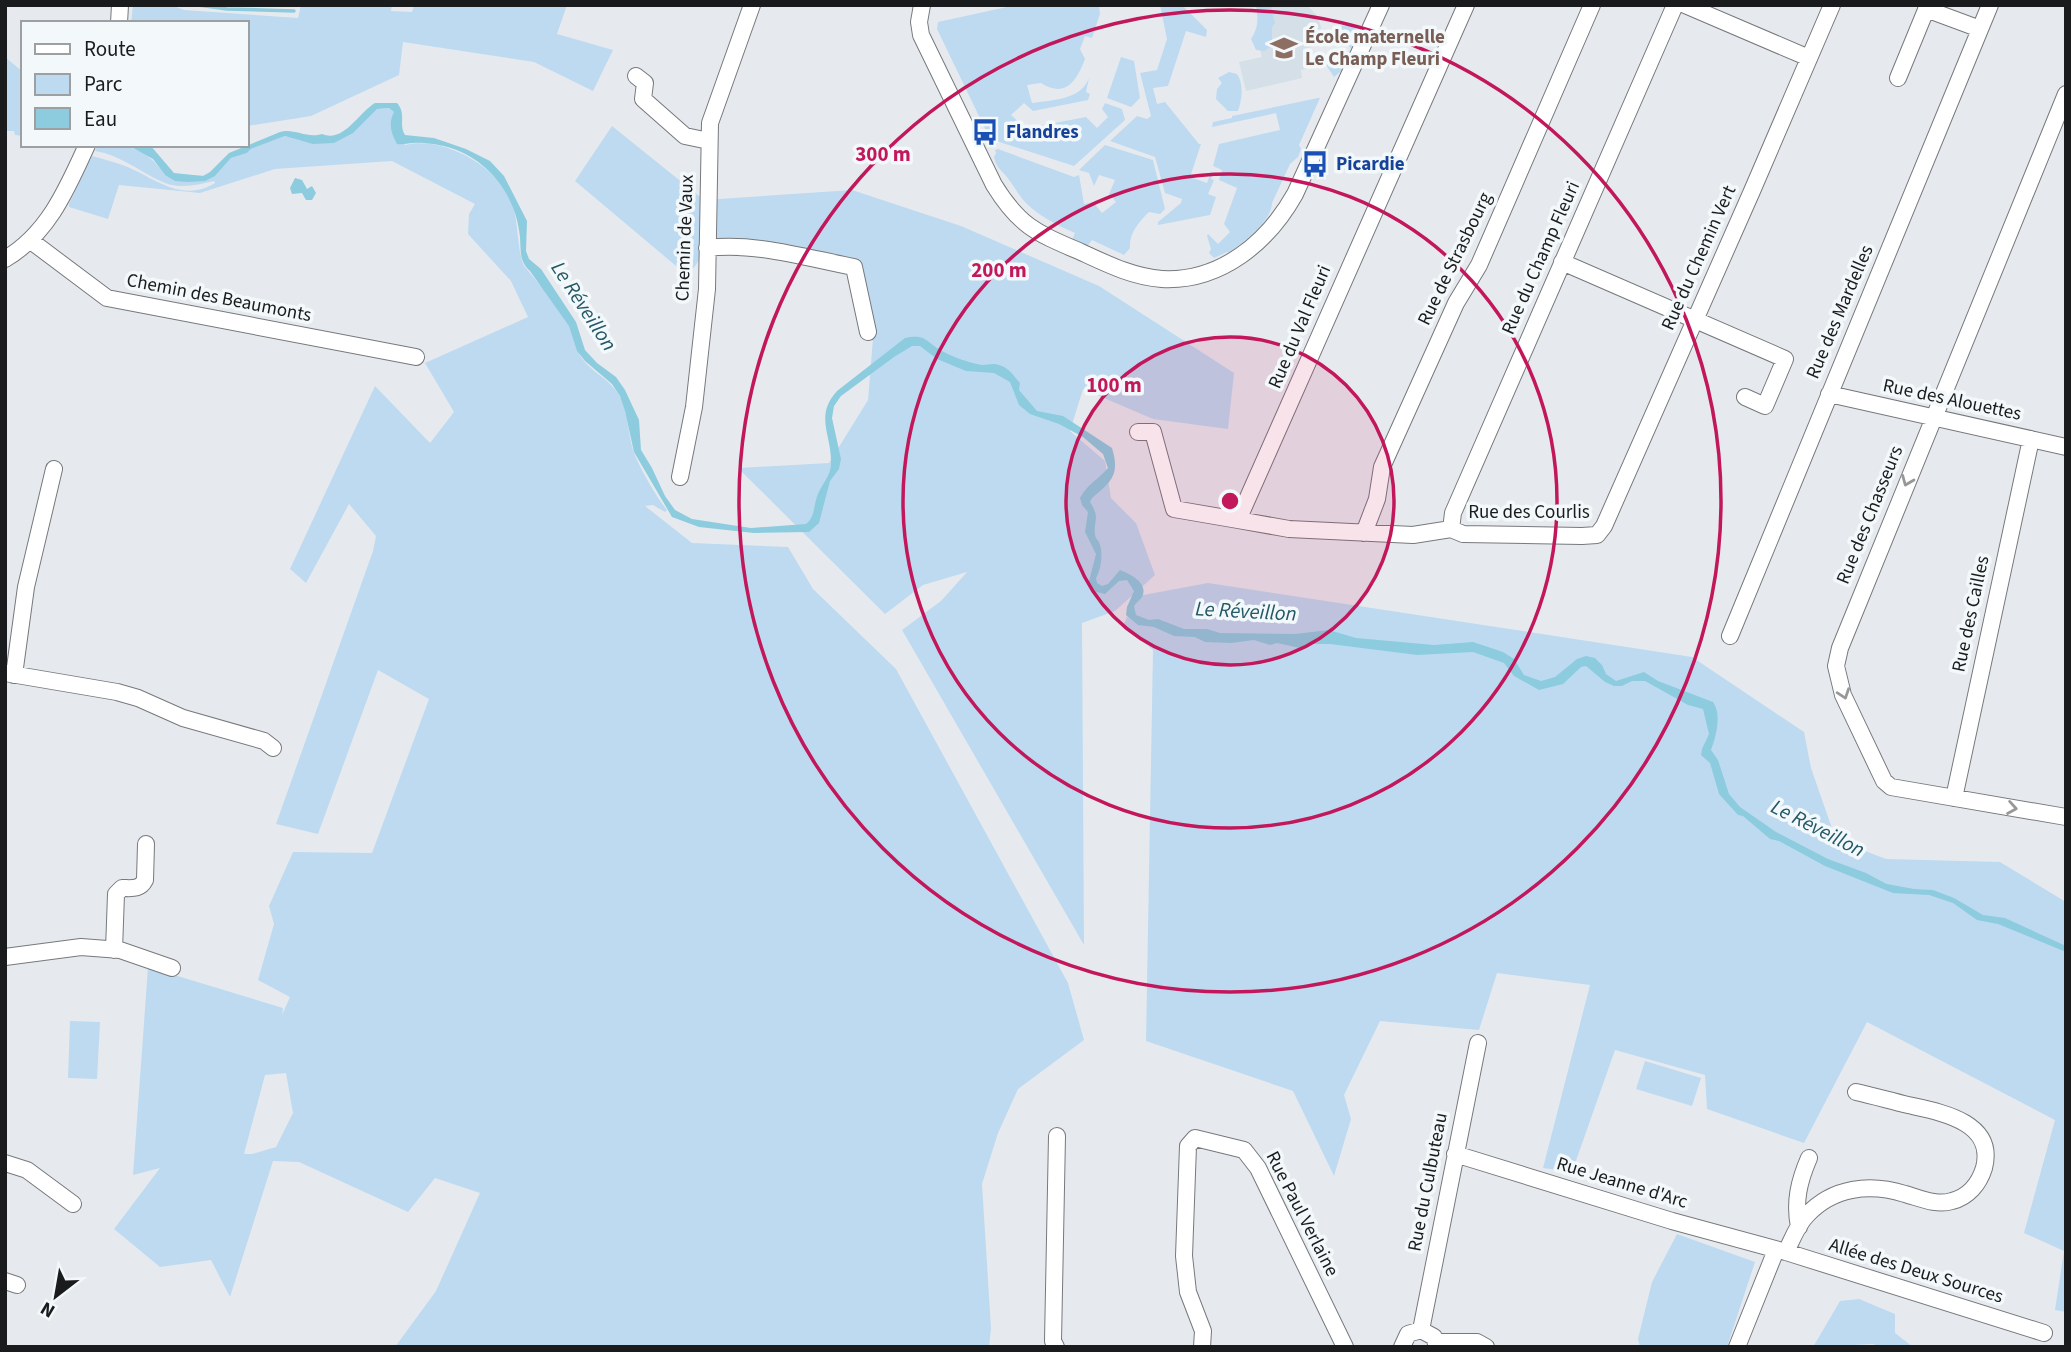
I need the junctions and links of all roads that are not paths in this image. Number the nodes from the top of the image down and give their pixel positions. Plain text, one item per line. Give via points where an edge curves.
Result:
1 (752, 5) edge
2 (922, 5) edge
3 (1381, 5) edge
4 (1466, 5) edge
5 (1592, 5) edge
6 (1675, 5) edge
7 (1685, 5) edge
8 (1832, 5) edge
9 (1990, 5) edge
10 (1927, 7) edge
11 (1980, 29) junction
12 (1809, 58) junction
13 (636, 76) dead end
14 (1898, 78) dead end
15 (2066, 94) edge
16 (709, 141) junction
17 (86, 147) edge
18 (31, 242) junction
19 (707, 248) junction
20 (5, 259) edge
21 (1562, 262) junction
22 (1694, 321) junction
23 (868, 332) dead end
24 (416, 358) dead end
25 (1829, 394) junction
26 (1745, 397) dead end
27 (1932, 418) junction
28 (1138, 432) dead end
29 (2031, 439) junction
30 (2066, 447) edge
31 (54, 469) dead end
32 (680, 477) dead end
33 (1238, 520) junction
34 (1604, 526) joint
35 (1451, 529) junction
36 (1364, 533) junction
37 (1730, 636) dead end
38 (10, 674) edge
39 (272, 748) dead end
40 (1954, 798) junction
41 (2066, 817) edge
42 (146, 844) dead end
43 (114, 950) junction
44 (5, 957) edge
45 (172, 968) dead end
46 (1478, 1043) dead end
47 (1856, 1092) dead end
48 (1057, 1136) dead end
49 (1455, 1154) junction
50 (1809, 1157) dead end
51 (5, 1163) edge
52 (73, 1204) dead end
53 (1799, 1227) junction
54 (1781, 1251) junction
55 (1421, 1330) junction
56 (2044, 1333) dead end
57 (1437, 1344) edge
58 (1056, 1347) edge
59 (1202, 1347) edge
60 (1345, 1347) edge
61 (1402, 1347) edge
62 (1486, 1347) edge
63 (1737, 1347) edge

1 - 16 street, Chemin de Vaux via 709,122
2 - 3 street via 921,35 1008,208 1034,231 1114,267 1162,279 1210,271 1250,251 1283,215
4 - 33 street, Rue du Val Fleuri
5 - 36 street, Rue de Strasbourg via 1479,265 1456,303 1382,467 1377,499
6 - 21 street, Rue du Champ Fleuri
7 - 12 street
8 - 12 street, Rue du Chemin Vert
9 - 11 street, Rue des Mardelles
10 - 11 street
10 - 14 street
11 - 25 street, Rue des Mardelles
12 - 22 street, Rue du Chemin Vert
13 - 16 street via 645,83 643,99 651,107 685,136
15 - 27 street, Rue des Chasseurs
16 - 19 street, Chemin de Vaux
17 - 18 street via 62,199
18 - 20 street
18 - 24 street, Chemin des Beaumonts via 107,298
19 - 23 street via 774,252 854,267
19 - 32 street, Chemin de Vaux via 694,407
21 - 22 street
21 - 35 street, Rue du Champ Fleuri via 1453,513
22 - 26 street via 1785,359 1765,406
22 - 34 street, Rue du Chemin Vert
25 - 27 street, Rue des Alouettes
25 - 37 street, Rue des Mardelles
27 - 29 street, Rue des Alouettes
27 -> 40 street, Rue des Chasseurs via 1836,666 1843,695 1884,781 1891,787
28 - 33 street via 1153,432 1174,509
29 - 30 street, Rue des Alouettes
29 - 40 street, Rue des Cailles
31 - 38 street
33 - 36 street, Rue des Courlis via 1289,529
34 - 35 street, Rue des Courlis via 1597,535 1582,536 1463,534
35 - 36 street, Rue des Courlis via 1413,535
38 - 39 street via 117,692 184,712
40 -> 41 street, Rue des Chasseurs
42 - 43 street via 143,884 122,888 116,894
43 - 44 street via 81,947
43 - 45 street
46 - 49 street, Rue du Culbuteau
47 - 53 street via 1948,1114 1968,1124 1982,1144 1981,1174 1968,1193 1950,1202 1877,1188 1850,1189 1823,1200
48 - 58 street
49 - 54 street, Rue Jeanne d'Arc
49 - 55 street, Rue du Culbuteau
50 - 53 street via 1795,1210
51 - 52 street via 27,1170
53 - 54 street
54 - 56 street, Allée des Deux Sources
54 - 63 street
55 - 57 street
55 - 61 street via 1408,1334
57 - 62 street via 1477,1342
59 - 60 street, Rue Paul Verlaine via 1203,1331 1188,1292 1184,1255 1188,1146 1195,1138 1244,1150 1258,1168

